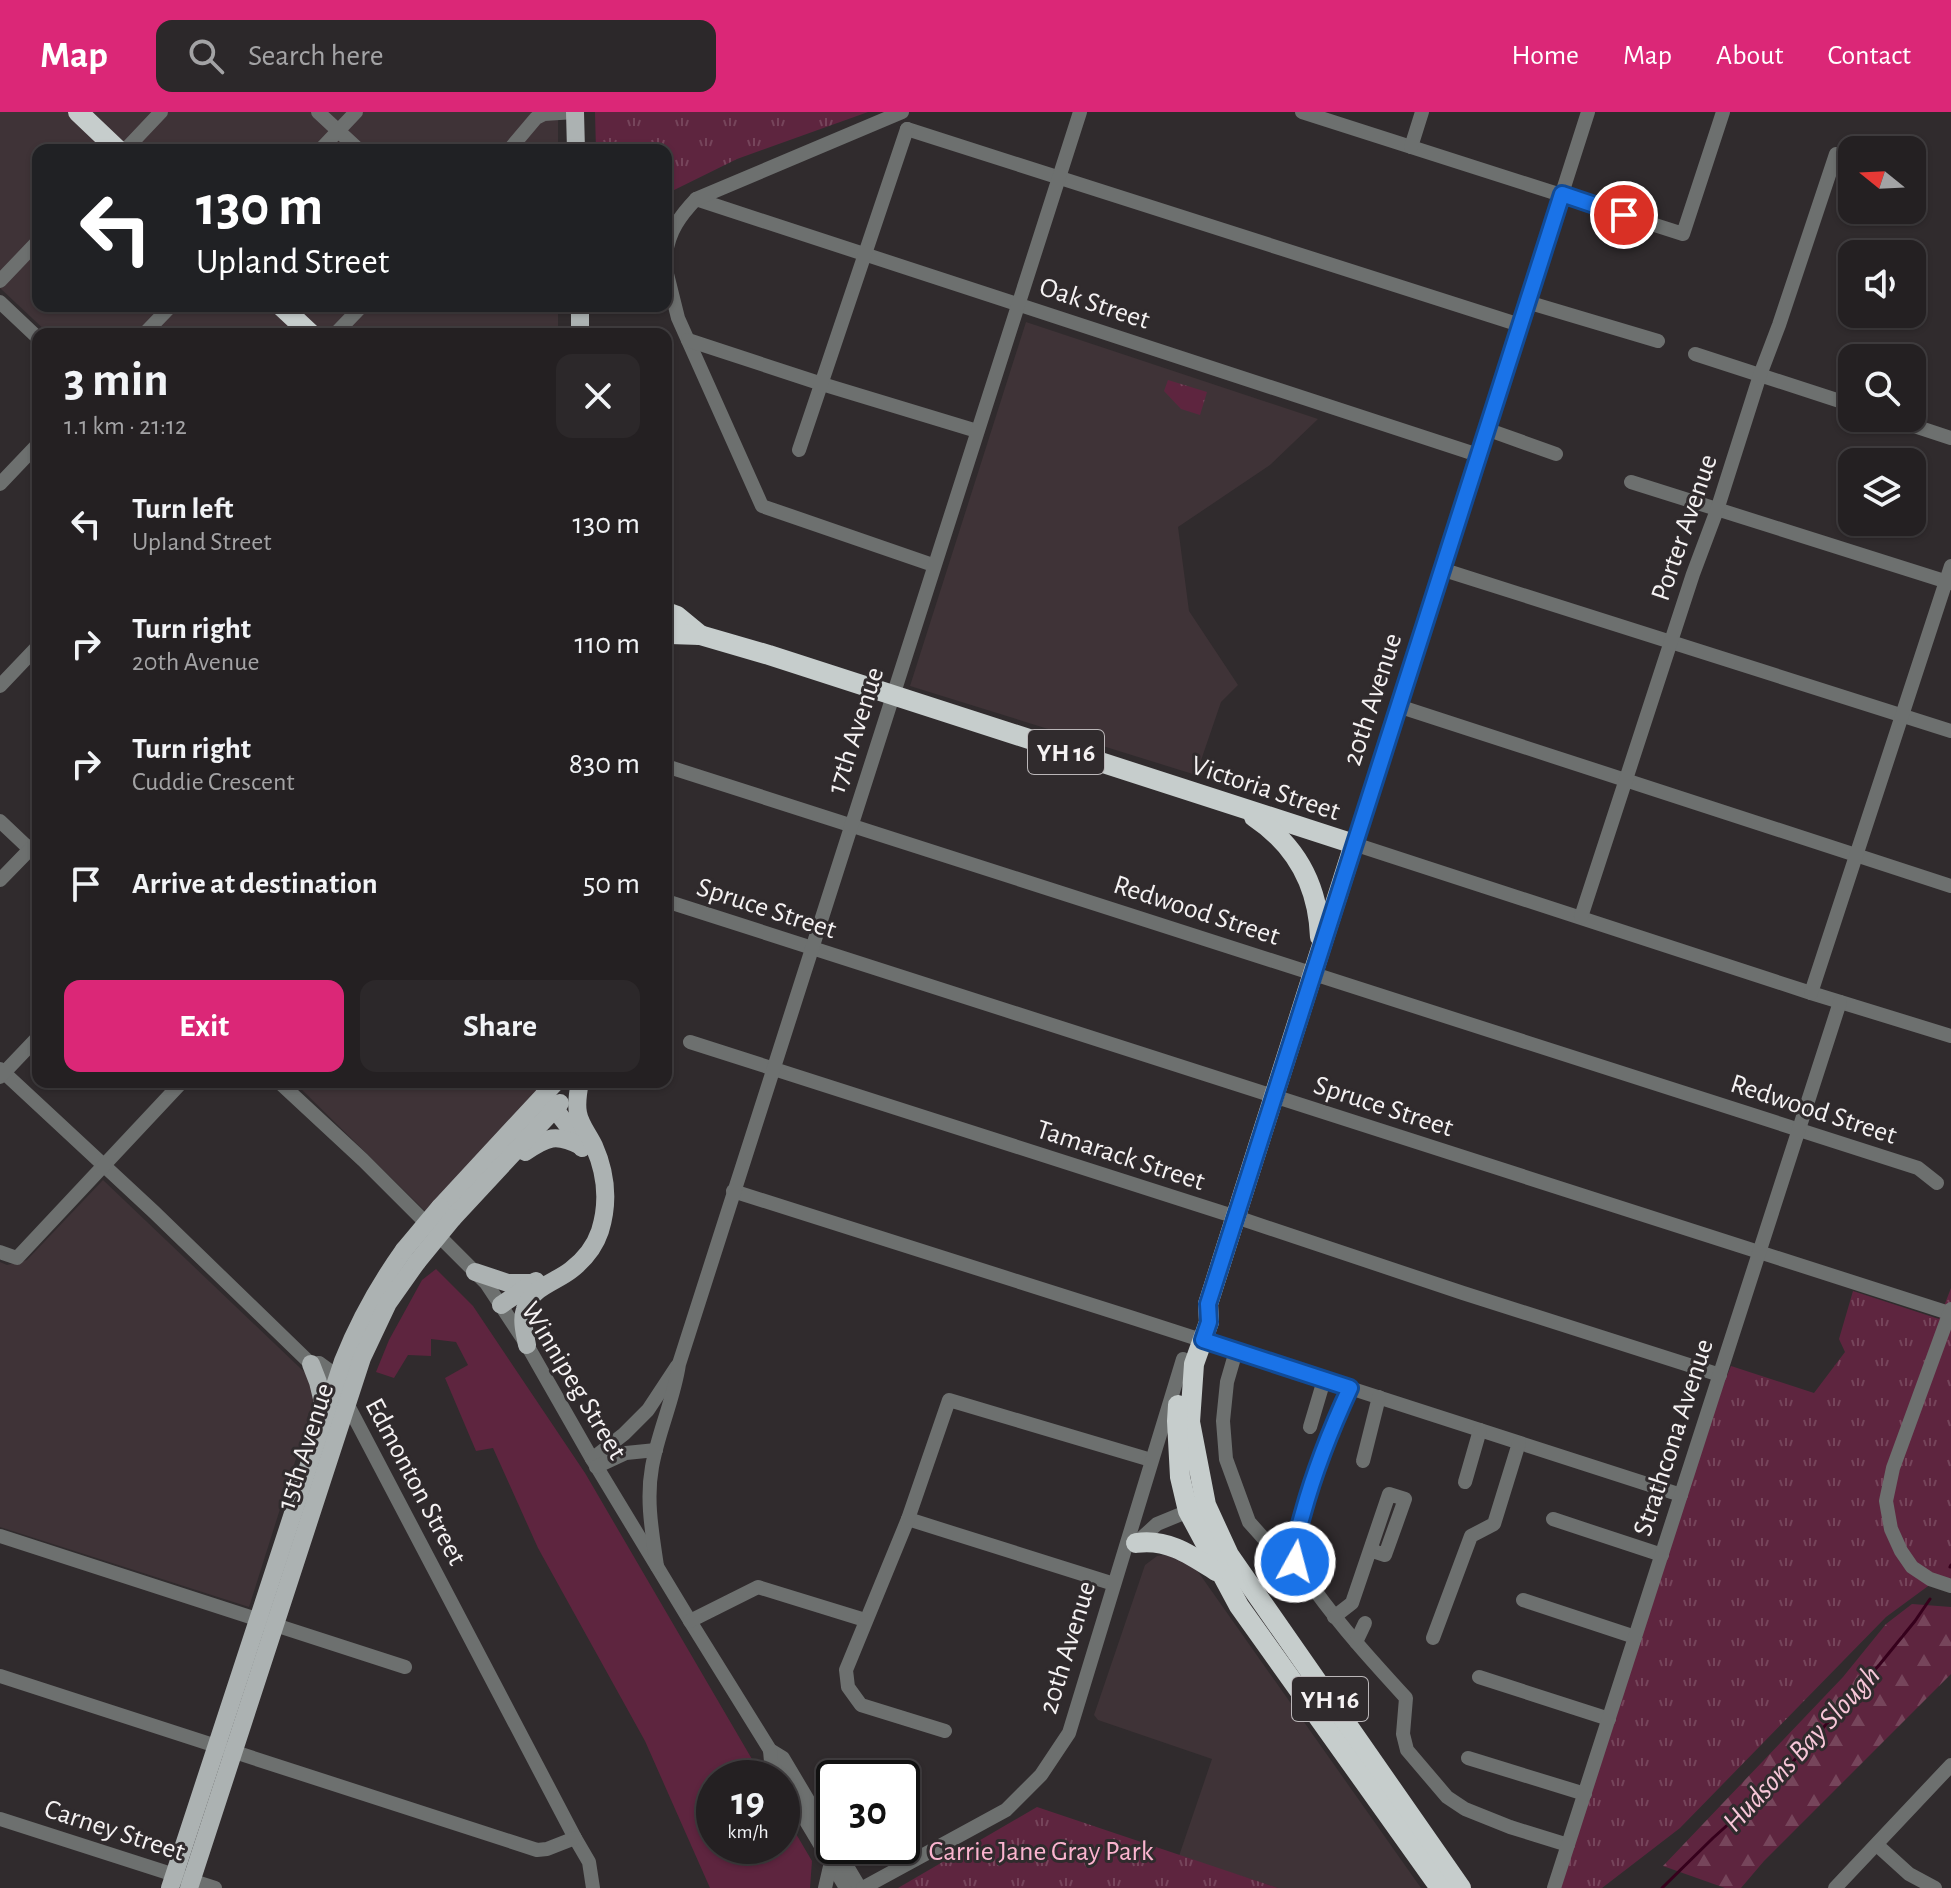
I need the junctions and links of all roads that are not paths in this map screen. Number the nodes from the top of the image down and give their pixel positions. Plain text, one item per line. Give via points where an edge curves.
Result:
1 (78, 112) edge
2 (161, 112) edge
3 (318, 112) edge
4 (356, 112) edge
5 (575, 112) edge
6 (1080, 112) edge
7 (1302, 112) edge
8 (1422, 112) edge
9 (1588, 112) edge
10 (1723, 112) edge
11 (900, 113) edge
12 (907, 129) junction
13 (338, 131) junction
14 (112, 144) edge
15 (131, 144) edge
16 (326, 144) edge
17 (352, 144) edge
18 (514, 144) edge
19 (576, 144) edge
20 (1411, 147) junction
21 (1836, 154) dead end
22 (1059, 177) junction
23 (1562, 194) junction
24 (696, 199) junction
25 (672, 232) edge
26 (32, 247) edge
27 (865, 255) junction
28 (0, 281) edge
29 (672, 294) edge
30 (0, 302) edge
31 (1527, 302) junction
32 (1018, 305) junction
33 (165, 312) edge
34 (287, 312) edge
35 (356, 312) edge
36 (1520, 325) junction
37 (150, 328) edge
38 (305, 328) edge
39 (341, 328) edge
40 (32, 332) edge
41 (688, 340) junction
42 (1658, 341) dead end
43 (1695, 354) dead end
44 (1760, 375) junction
45 (822, 384) junction
46 (1838, 400) edge
47 (1486, 429) junction
48 (1926, 430) edge
49 (977, 431) junction
50 (1951, 438) edge
51 (32, 450) edge
52 (799, 450) dead end
53 (1556, 454) dead end
54 (1478, 455) junction
55 (1631, 482) dead end
56 (0, 484) edge
57 (1717, 510) junction
58 (933, 565) junction
59 (1441, 569) junction
60 (1949, 577) edge
61 (672, 614) edge
62 (672, 634) edge
63 (700, 635) junction
64 (1672, 643) junction
65 (32, 652) edge
66 (0, 686) edge
67 (893, 695) junction
68 (1398, 706) junction
69 (1902, 715) junction
70 (1951, 731) edge
71 (672, 768) edge
72 (1627, 780) junction
73 (1240, 808) junction
74 (0, 821) edge
75 (851, 825) junction
76 (1354, 844) junction
77 (32, 847) edge
78 (32, 852) edge
79 (1856, 855) junction
80 (0, 880) edge
81 (1951, 886) edge
82 (672, 903) edge
83 (1581, 917) junction
84 (811, 949) junction
85 (1321, 950) junction
86 (1313, 974) junction
87 (1811, 993) junction
88 (1840, 1002) junction
89 (1951, 1036) edge
90 (690, 1042) dead end
91 (32, 1043) edge
92 (772, 1068) junction
93 (1, 1073) edge
94 (176, 1088) edge
95 (285, 1088) edge
96 (578, 1088) edge
97 (551, 1096) edge
98 (1274, 1097) junction
99 (1799, 1130) junction
100 (581, 1146) junction
101 (103, 1165) junction
102 (499, 1169) junction
103 (1937, 1183) dead end
104 (733, 1191) junction
105 (447, 1212) junction
106 (1236, 1217) junction
107 (0, 1252) edge
108 (1759, 1252) junction
109 (410, 1256) junction
110 (475, 1272) junction
111 (534, 1283) junction
112 (501, 1305) junction
113 (1950, 1311) edge
114 (1197, 1338) junction
115 (527, 1345) junction
116 (1236, 1351) junction
117 (1183, 1359) junction
118 (311, 1364) junction
119 (679, 1364) junction
120 (1720, 1375) junction
121 (336, 1380) junction
122 (1324, 1380) junction
123 (1350, 1388) junction
124 (1379, 1397) junction
125 (347, 1403) junction
126 (326, 1414) junction
127 (1310, 1427) dead end
128 (1480, 1430) junction
129 (1519, 1443) junction
130 (656, 1450) junction
131 (1151, 1460) junction
132 (1363, 1461) dead end
133 (594, 1463) junction
134 (1465, 1482) dead end
135 (1681, 1495) junction
136 (1197, 1508) junction
137 (908, 1519) junction
138 (1553, 1519) dead end
139 (0, 1536) edge
140 (1266, 1541) dead end
141 (1130, 1549) junction
142 (1370, 1550) dead end
143 (1662, 1555) junction
144 (657, 1566) junction
145 (1220, 1574) junction
146 (1114, 1584) junction
147 (1951, 1586) edge
148 (1523, 1600) dead end
149 (1334, 1617) junction
150 (865, 1620) junction
151 (690, 1621) junction
152 (266, 1622) junction
153 (1365, 1623) dead end
154 (1635, 1637) junction
155 (1433, 1638) dead end
156 (1356, 1642) junction
157 (405, 1667) dead end
158 (0, 1676) edge
159 (1479, 1677) dead end
160 (1609, 1719) junction
161 (945, 1731) dead end
162 (225, 1750) junction
163 (770, 1750) junction
164 (1468, 1758) dead end
165 (771, 1760) edge
166 (1951, 1765) edge
167 (1585, 1794) junction
168 (800, 1811) edge
169 (816, 1813) edge
170 (0, 1819) edge
171 (816, 1837) edge
172 (575, 1838) junction
173 (1568, 1845) junction
174 (1877, 1845) junction
175 (831, 1864) edge
176 (832, 1864) edge
177 (847, 1864) edge
178 (893, 1871) junction
179 (181, 1883) edge
180 (215, 1888) edge
181 (593, 1888) edge
182 (825, 1888) edge
183 (846, 1888) edge
184 (862, 1888) edge
185 (891, 1888) edge
186 (1440, 1888) edge
187 (1461, 1888) edge
188 (1554, 1888) edge
189 (1835, 1888) edge
190 (1935, 1888) edge

1 - 14 highway
2 - 15 street
3 - 13 street
4 - 13 street
5 - 18 street via 536,118
5 - 19 main road
6 - 22 street, 17th Avenue
7 - 20 street
8 - 20 street
9 - 23 street, 20th Avenue
10 - 23 street via 1683,234
11 - 12 street
11 - 24 street
12 - 22 street
12 - 27 street
13 - 16 street
13 - 17 street
20 - 23 street
21 - 44 street, Porter Avenue
22 - 32 street, 17th Avenue
22 - 36 street
23 - 31 street, 20th Avenue
24 - 25 street
24 - 27 street, Oak Street
26 - 28 street
27 - 32 street, Oak Street
27 - 45 street
29 - 41 street
30 - 40 street
31 - 36 street, 20th Avenue
31 - 42 street
32 - 49 street, 17th Avenue
32 - 54 street, Oak Street
33 - 37 street
34 - 38 highway
35 - 39 street
36 - 47 street, 20th Avenue
41 - 45 street
41 - 58 street via 762,506
43 - 44 street
44 - 46 street
44 - 57 street, Porter Avenue
45 - 49 street
45 - 52 street
47 - 53 street
47 - 54 street, 20th Avenue
48 - 50 street
49 - 58 street, 17th Avenue
51 - 56 street
54 - 59 street, 20th Avenue
55 - 57 street
57 - 60 street
57 - 64 street, Porter Avenue
58 - 67 street, 17th Avenue
59 - 64 street
59 - 68 street, 20th Avenue
60 - 69 street
61 - 63 highway, Victoria Street / YH 16
62 - 63 highway, Victoria Street / YH 16
63 - 67 highway, Victoria Street / YH 16
64 - 69 street
64 - 72 street, Porter Avenue
65 - 66 street
67 - 73 highway, Victoria Street / YH 16
67 - 75 street, 17th Avenue
68 - 72 street
68 - 76 street, 20th Avenue
69 - 70 street
69 - 79 street
71 - 75 street, Redwood Street
72 - 79 street
72 - 83 street, Porter Avenue
73 - 76 highway, Victoria Street / YH 16
73 - 85 highway via 1270,828 1299,861 1319,916
74 - 77 street
75 - 84 street, 17th Avenue
75 - 86 street, Redwood Street
76 - 83 street, Victoria Street
76 - 85 highway, 20th Avenue / YH 16
78 - 80 street
79 - 81 street
79 - 87 street
82 - 84 street, Spruce Street
83 - 87 street, Victoria Street
84 - 92 street, 17th Avenue
84 - 98 street, Spruce Street
85 - 86 highway, 20th Avenue / YH 16
86 - 98 highway, 20th Avenue / YH 16
86 - 99 street, Redwood Street
87 - 88 street, Victoria Street
88 - 89 street, Victoria Street
88 - 99 street, Strathcona Avenue
90 - 92 street, Tamarack Street
91 - 93 street
92 - 104 street, 17th Avenue
92 - 106 street, Tamarack Street
93 - 101 street, Edmonton Street
94 - 101 street
95 - 110 street, Winnipeg Street
96 - 115 main road via 578,1114 605,1179 606,1210 586,1257 529,1299 523,1312
97 - 100 main road
97 - 102 main road, 15th Avenue
97 - 105 main road, 15th Avenue
98 - 106 highway, 20th Avenue / YH 16
98 - 108 street, Spruce Street
99 - 103 street, Redwood Street via 1918,1168
99 - 108 street, Strathcona Avenue
100 - 102 main road via 548,1138
100 - 111 main road via 596,1181 590,1231 566,1262
101 - 107 street via 17,1258
101 - 118 street, Edmonton Street
102 - 105 main road, 15th Avenue
104 - 114 street
104 - 119 street, 17th Avenue
105 - 109 main road, 15th Avenue, bridge
106 - 114 highway, 20th Avenue / YH 16 via 1208,1304 1197,1317
106 - 120 street, Tamarack Street
108 - 113 street, Spruce Street
108 - 120 street, Strathcona Avenue
109 - 121 main road, 15th Avenue via 375,1293
109 - 125 main road, 15th Avenue
110 - 111 main road via 508,1283
110 - 112 street, Winnipeg Street
111 - 112 main road
112 - 115 street, Winnipeg Street
113 - 147 street via 1886,1501 1891,1529 1912,1567
114 - 116 street
114 - 117 highway, 20th Avenue / YH 16
114 - 136 highway, YH 16 via 1190,1422
115 - 133 street, Winnipeg Street
116 - 122 street
116 - 140 street via 1225,1395 1226,1459 1249,1522
117 - 131 street, 20th Avenue
117 - 136 highway, YH 16 via 1177,1421 1180,1477
118 - 121 street, Edmonton Street via 319,1363
118 - 126 main road
119 - 130 street, 17th Avenue
119 - 133 street, 17th Avenue via 648,1410
120 - 135 street, Strathcona Avenue
121 - 125 street, Edmonton Street
121 - 126 main road, 15th Avenue
122 - 123 street
122 - 127 street
123 - 124 street
123 - 149 street via 1326,1442 1294,1546 1295,1562
124 - 128 street
124 - 132 street
125 - 152 main road, 15th Avenue
125 - 172 street, Edmonton Street
126 - 152 main road, 15th Avenue
128 - 129 street
128 - 134 street
129 - 135 street
129 - 155 street via 1494,1524 1471,1536
130 - 133 street
130 - 144 street, 17th Avenue via 649,1502
131 - 137 street via 949,1400
131 - 141 street, 20th Avenue
133 - 144 street, Winnipeg Street
135 - 143 street, Strathcona Avenue
136 - 141 street via 1157,1524
136 - 145 highway, YH 16
136 - 187 highway, YH 16
137 - 146 street
137 - 150 street
138 - 143 street
139 - 152 street
141 - 145 highway via 1149,1541 1185,1550
141 - 146 street, 20th Avenue
142 - 149 street via 1352,1603
143 - 154 street, Strathcona Avenue
144 - 151 street, Winnipeg Street
145 - 186 highway, YH 16
146 - 178 street, 20th Avenue via 1069,1733 1041,1775 1006,1810
148 - 154 street
149 - 156 street
150 - 151 street via 758,1587
150 - 161 street via 846,1670 848,1687 861,1705
151 - 163 street, Winnipeg Street
152 - 157 street
152 - 162 main road, 15th Avenue
153 - 156 street
154 - 160 street, Strathcona Avenue
156 - 173 street via 1406,1698 1407,1750 1447,1797 1510,1827
158 - 162 street
159 - 160 street
160 - 167 street, Strathcona Avenue
162 - 172 street via 537,1850
162 - 179 main road, 15th Avenue
163 - 165 street, Winnipeg Street
163 - 169 street, Winnipeg Street via 783,1758
164 - 167 street
166 - 174 street
167 - 173 street, Strathcona Avenue
168 - 171 street, Winnipeg Street
170 - 179 street, Carney Street
172 - 181 street, Edmonton Street via 589,1862
173 - 188 street, Strathcona Avenue
174 - 189 street
174 - 190 street via 1909,1874
175 - 182 street
176 - 183 street, Winnipeg Street
177 - 184 street, Winnipeg Street
178 - 184 street, 20th Avenue
178 - 185 street
179 - 180 street, Carney Street

